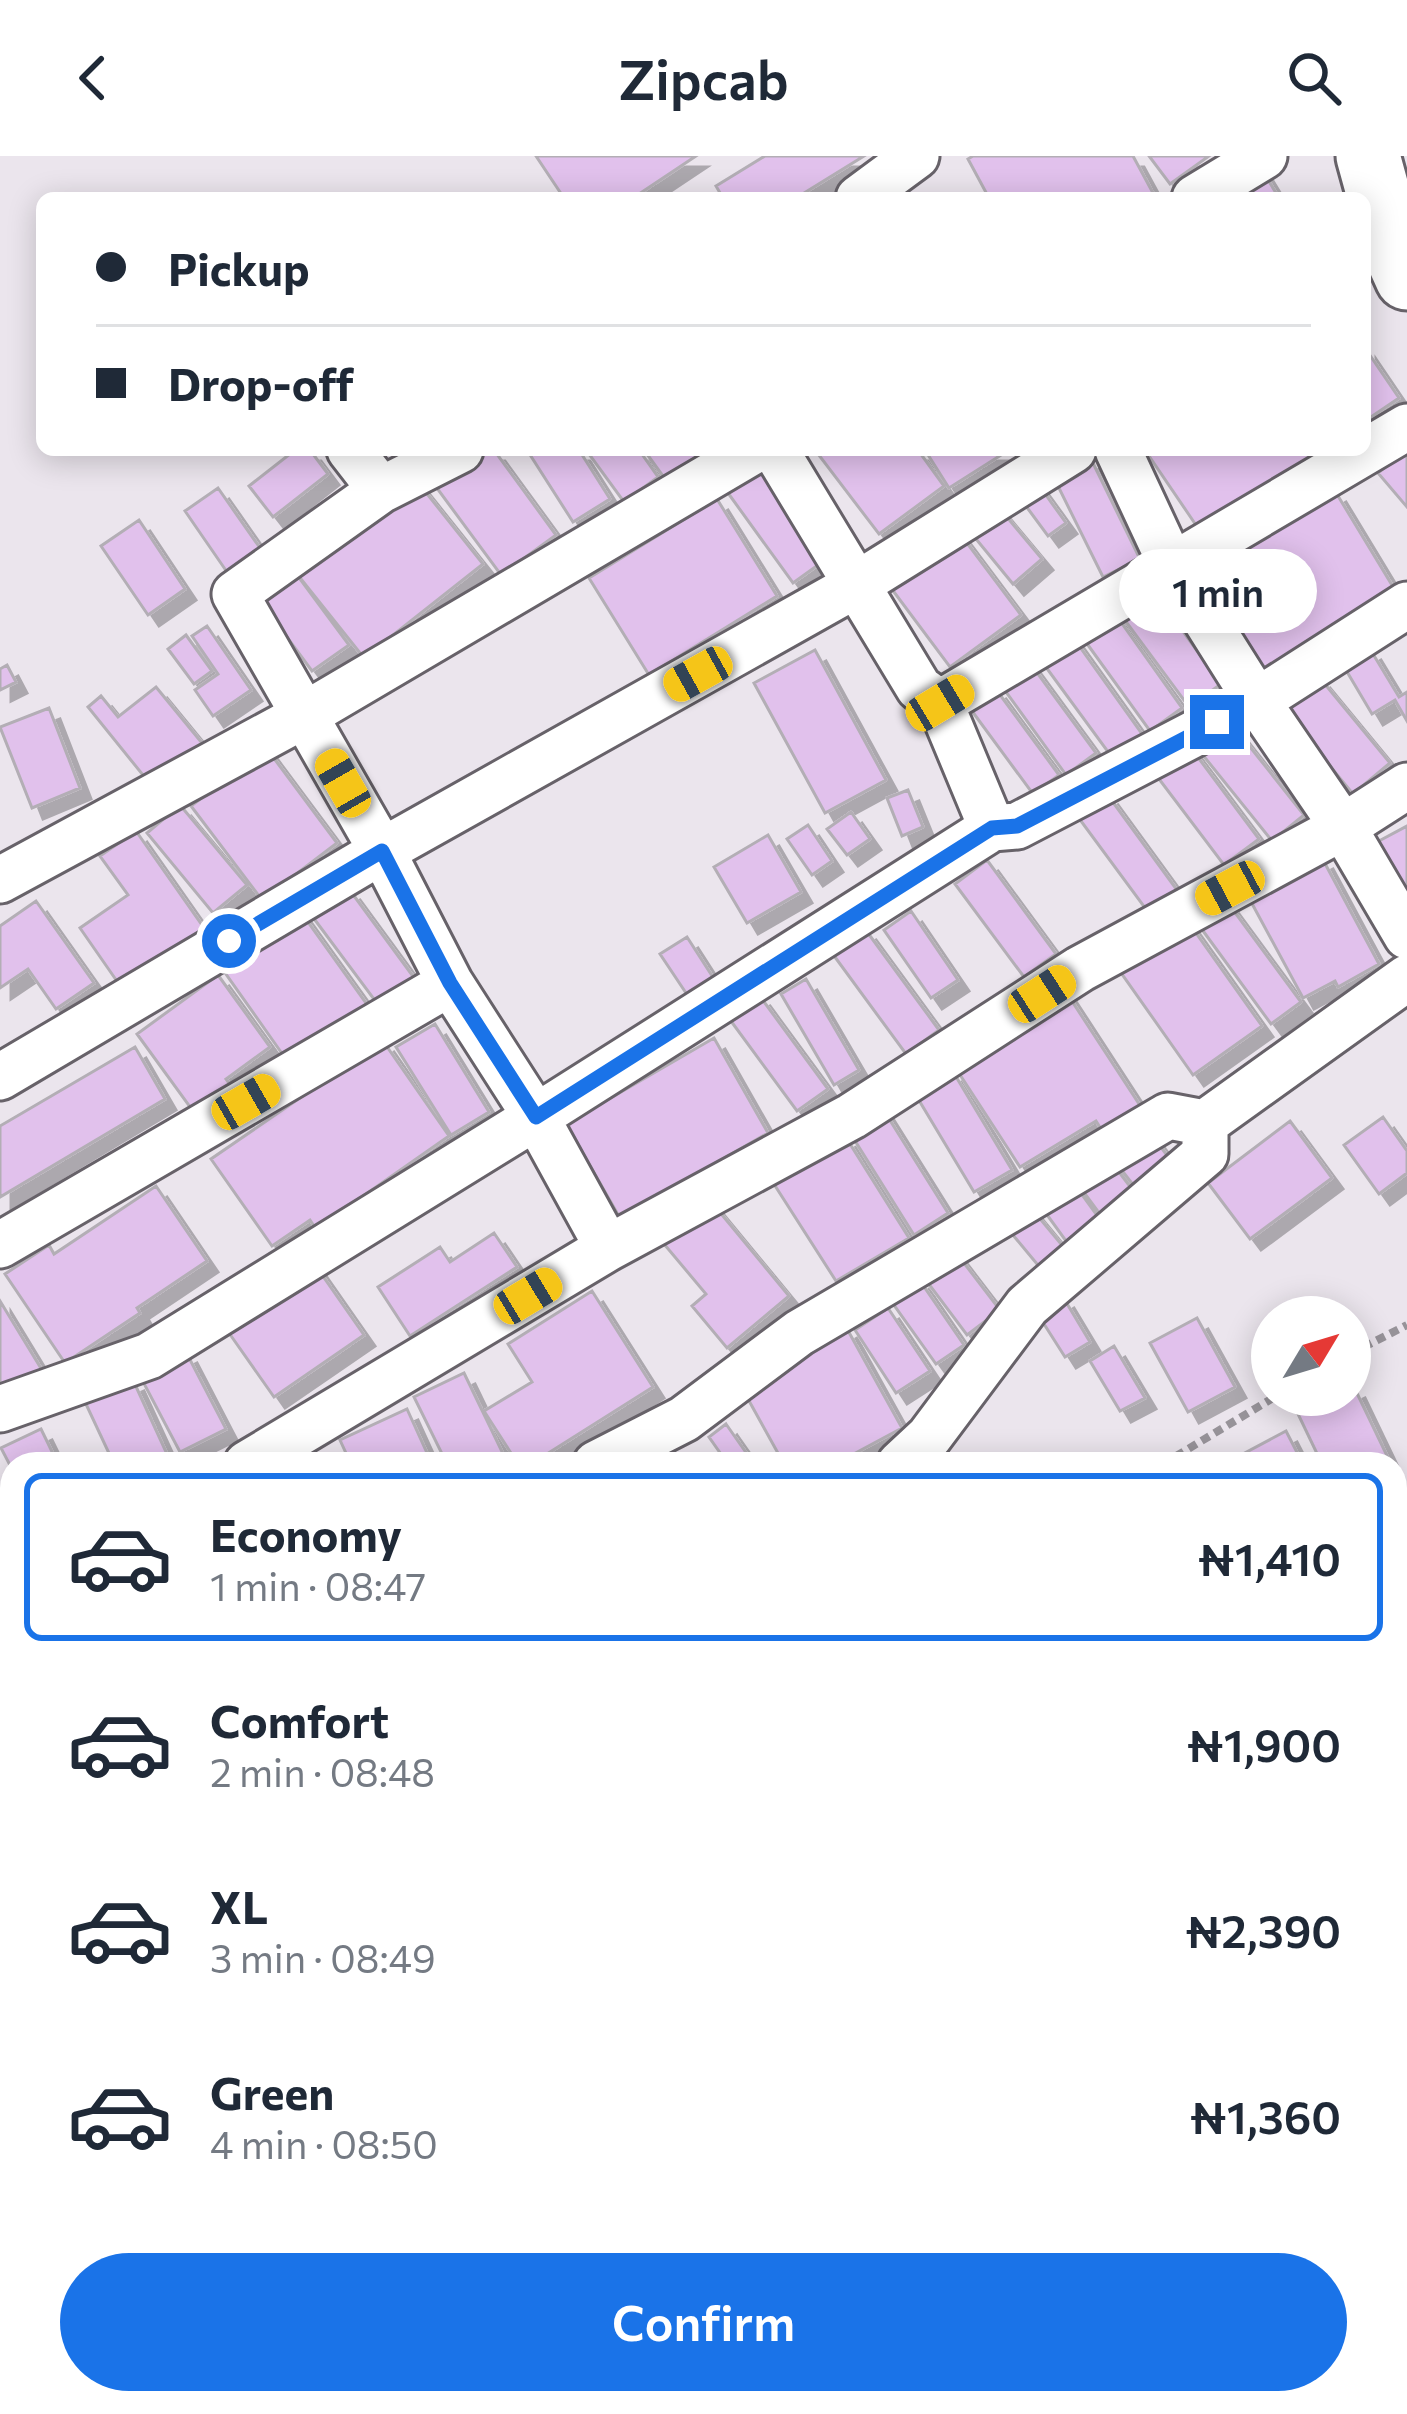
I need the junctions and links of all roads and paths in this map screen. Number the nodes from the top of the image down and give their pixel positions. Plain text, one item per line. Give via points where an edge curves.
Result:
1 (916, 156) edge
2 (1264, 156) edge
3 (1368, 156) edge
4 (867, 192) edge
5 (1205, 192) edge
6 (1388, 263) edge
7 (1407, 427) edge
8 (1371, 448) edge
9 (355, 456) edge
10 (448, 456) edge
11 (745, 456) edge
12 (780, 456) edge
13 (1062, 456) edge
14 (1121, 456) edge
15 (1358, 456) edge
16 (381, 490) junction
17 (1172, 566) junction
18 (856, 585) junction
19 (1407, 605) edge
20 (1257, 701) junction
21 (940, 703) junction
22 (303, 716) junction
23 (1407, 786) edge
24 (1343, 826) junction
25 (992, 828) junction
26 (382, 851) junction
27 (0, 880) edge
28 (1407, 936) edge
29 (1407, 978) edge
30 (450, 983) junction
31 (0, 1077) edge
32 (536, 1117) junction
33 (1205, 1123) junction
34 (0, 1245) edge
35 (608, 1248) junction
36 (1407, 1325) edge
37 (1371, 1343) edge
38 (0, 1409) edge
39 (1251, 1411) edge
40 (268, 1452) edge
41 (619, 1452) edge
42 (913, 1452) edge
43 (1183, 1452) edge

1 - 4 street
2 - 5 street
3 - 6 street
7 - 8 street
9 - 16 street
10 - 16 street
11 - 22 street
12 - 18 street
13 - 18 street
14 - 17 street
15 - 17 street
16 - 22 street via 235,594
17 - 20 street
17 - 21 street
18 - 21 street via 919,688
18 - 26 street
19 - 20 street
20 - 24 street
20 - 25 street via 1017,826
21 - 25 street
22 - 26 street
22 - 27 street
23 - 24 street
24 - 28 street
24 - 35 street via 1080,969 852,1116
25 - 32 street
26 - 30 street
26 - 31 street
29 - 33 street
30 - 32 street
30 - 34 street
32 - 35 street
32 - 38 street via 149,1356
33 - 41 street via 1168,1116 799,1333 684,1418
33 - 42 street via 1204,1154 1027,1306
35 - 40 street
36 - 37 path
39 - 43 path

